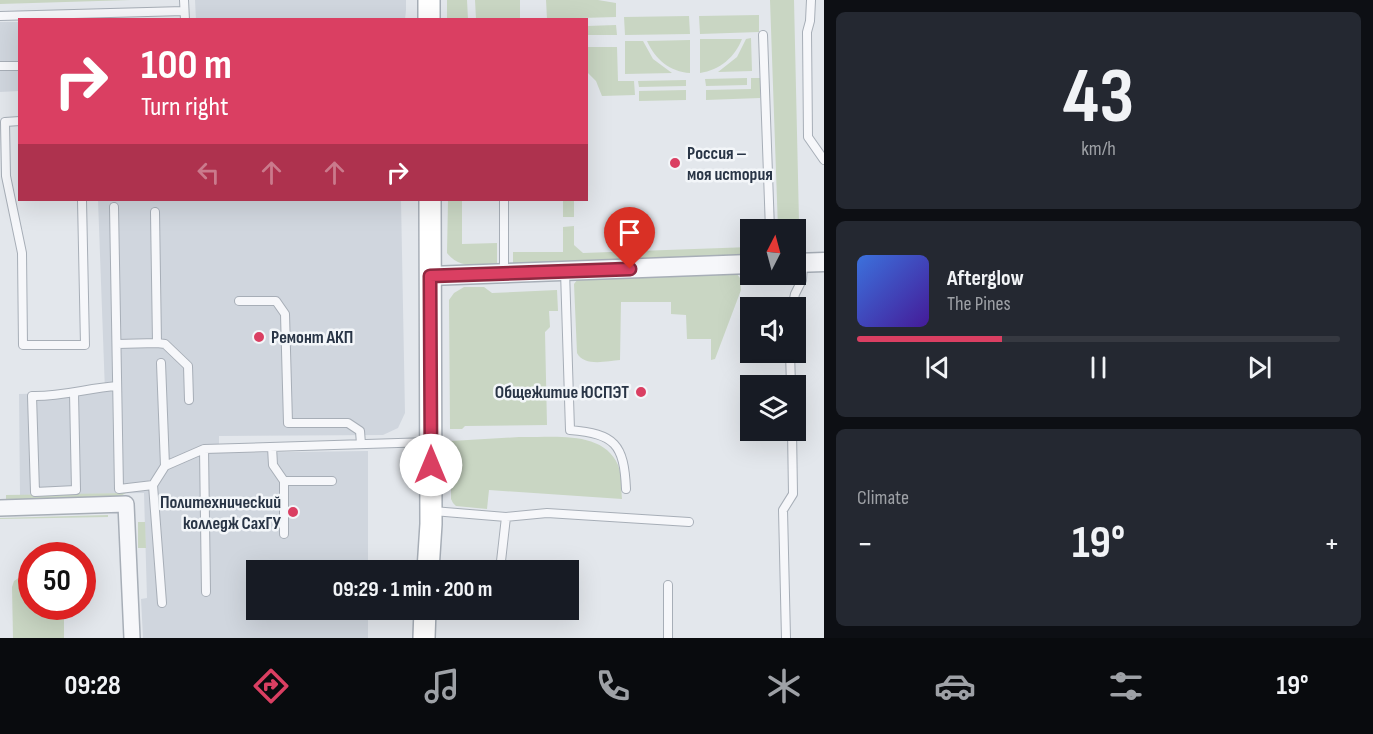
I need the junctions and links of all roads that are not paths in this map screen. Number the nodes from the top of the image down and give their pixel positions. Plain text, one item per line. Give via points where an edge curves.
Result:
1 (184, 0) edge
2 (429, 0) edge
3 (811, 0) edge
4 (185, 15) edge
5 (0, 16) edge
6 (74, 17) edge
7 (429, 18) edge
8 (763, 35) dead end
9 (0, 66) edge
10 (18, 66) edge
11 (18, 121) edge
12 (824, 160) edge
13 (82, 201) edge
14 (430, 201) edge
15 (504, 201) edge
16 (114, 207) dead end
17 (155, 212) dead end
18 (770, 219) edge
19 (806, 262) edge
20 (824, 262) edge
21 (740, 264) edge
22 (565, 271) junction
23 (504, 273) junction
24 (430, 276) junction
25 (239, 301) dead end
26 (157, 343) junction
27 (117, 344) junction
28 (161, 363) dead end
29 (117, 386) junction
30 (74, 393) junction
31 (189, 400) dead end
32 (792, 441) edge
33 (431, 442) junction
34 (361, 444) junction
35 (272, 447) junction
36 (204, 449) junction
37 (165, 466) junction
38 (284, 481) junction
39 (332, 481) dead end
40 (153, 485) junction
41 (626, 489) dead end
42 (0, 508) edge
43 (431, 511) junction
44 (506, 517) junction
45 (689, 522) dead end
46 (284, 534) dead end
47 (429, 560) edge
48 (501, 560) edge
49 (668, 585) dead end
50 (206, 592) dead end
51 (162, 603) dead end
52 (425, 620) edge
53 (132, 638) edge
54 (424, 638) edge
55 (668, 638) edge
56 (786, 638) edge

1 - 4 lane
2 - 7 main road
3 - 12 lane via 807,32 808,137
4 - 6 lane
5 - 6 lane
8 - 18 lane
9 - 10 lane
11 - 13 lane via 5,122 6,176 22,253 23,345 85,345
14 - 24 main road
15 - 23 lane
16 - 27 lane
17 - 26 lane
19 - 20 street
21 - 22 street
22 - 23 street
22 - 41 lane via 570,430 596,433 616,445 625,465
23 - 24 street
24 - 33 main road
25 - 34 lane via 276,301 285,314 288,423 348,423 360,431
26 - 27 lane
26 - 31 lane via 165,344 188,366
27 - 29 lane
28 - 37 lane
29 - 30 lane
29 - 40 lane via 119,489
30 - 30 lane via 76,490 34,492 32,396
32 - 56 lane via 793,494 783,510
33 - 34 lane
33 - 43 main road
34 - 35 lane
35 - 36 lane
35 - 38 lane via 273,465
36 - 37 lane
36 - 50 lane
37 - 40 lane
38 - 39 lane
38 - 46 lane
40 - 51 lane
42 - 53 street via 126,504
43 - 44 lane
43 - 47 main road
44 - 45 lane via 547,513
44 - 48 lane
49 - 55 lane
52 - 54 main road

